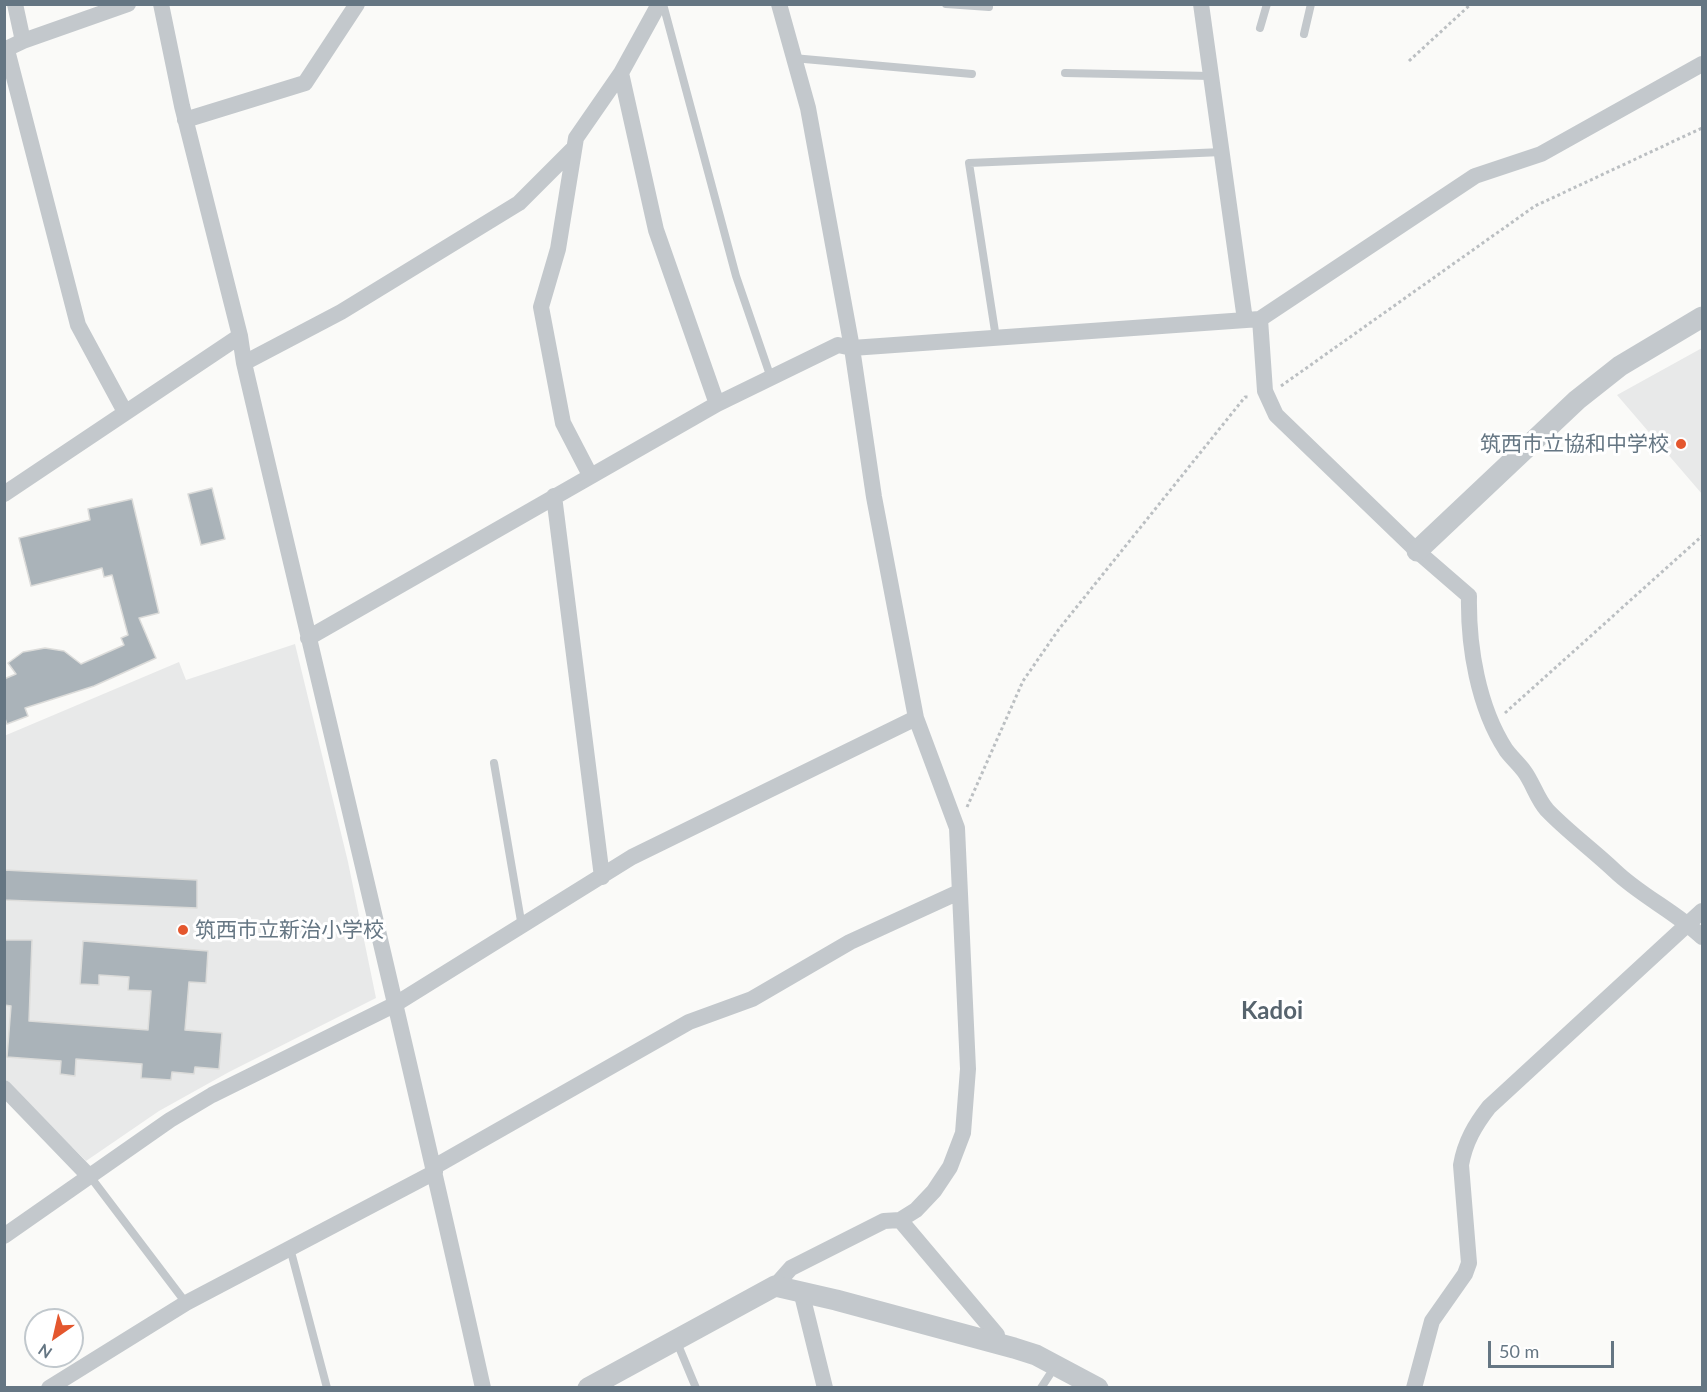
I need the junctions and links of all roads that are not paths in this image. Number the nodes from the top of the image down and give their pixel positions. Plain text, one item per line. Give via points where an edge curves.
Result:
1 (15, 4) edge
2 (128, 4) edge
3 (161, 4) edge
4 (357, 4) edge
5 (661, 4) edge
6 (779, 4) edge
7 (946, 4) edge
8 (989, 4) edge
9 (1201, 4) edge
10 (1267, 4) edge
11 (1311, 4) edge
12 (1260, 28) dead end
13 (1304, 34) dead end
14 (23, 41) junction
15 (6, 50) edge
16 (793, 58) junction
17 (1702, 64) edge
18 (621, 73) junction
19 (1065, 73) dead end
20 (972, 74) dead end
21 (1211, 76) junction
22 (185, 120) junction
23 (572, 150) junction
24 (1222, 152) junction
25 (1702, 317) edge
26 (1253, 320) junction
27 (240, 336) junction
28 (996, 338) junction
29 (852, 348) junction
30 (244, 363) junction
31 (771, 378) junction
32 (717, 404) junction
33 (125, 412) junction
34 (590, 475) junction
35 (4, 494) edge
36 (554, 496) junction
37 (1417, 551) junction
38 (308, 638) junction
39 (916, 718) junction
40 (494, 763) dead end
41 (602, 877) junction
42 (959, 891) junction
43 (1702, 911) edge
44 (1689, 924) junction
45 (522, 927) junction
46 (1702, 937) edge
47 (394, 1005) junction
48 (4, 1088) edge
49 (435, 1170) junction
50 (88, 1175) junction
51 (900, 1220) junction
52 (4, 1236) edge
53 (290, 1248) junction
54 (775, 1286) junction
55 (801, 1291) junction
56 (186, 1303) junction
57 (676, 1339) junction
58 (995, 1342) junction
59 (1056, 1365) junction
60 (49, 1388) edge
61 (327, 1388) edge
62 (483, 1388) edge
63 (588, 1388) edge
64 (696, 1388) edge
65 (825, 1388) edge
66 (1041, 1388) edge
67 (1098, 1388) edge
68 (1414, 1388) edge

1 - 14 street
2 - 14 street
3 - 22 street
4 - 22 street via 305,83
5 - 18 street
5 - 31 lane via 736,276
6 - 16 street
7 - 8 lane via 989,8
9 - 21 street
10 - 12 lane
11 - 13 lane
14 - 15 street
15 - 33 street via 78,325
16 - 20 lane
16 - 29 street via 808,108
17 - 26 street via 1542,154 1475,176
18 - 23 street via 576,138
18 - 32 street via 656,230
19 - 21 lane
21 - 24 street
22 - 27 street
23 - 30 street via 519,203 501,215 341,312
23 - 34 street via 558,249 541,307 563,423
24 - 26 street
24 - 28 lane via 969,163
25 - 37 street via 1620,366 1577,400
26 - 28 street
26 - 37 street via 1267,395 1276,415
27 - 30 street
27 - 33 street
28 - 29 street
29 - 31 street via 838,345
29 - 39 street via 874,497
30 - 38 street
31 - 32 street
32 - 34 street
33 - 35 street
34 - 36 street
36 - 38 street
36 - 41 street
37 - 44 street via 1469,596 1475,667 1493,724 1506,751 1525,772 1546,808 1616,872
38 - 47 street
39 - 41 street via 632,856
39 - 42 street via 957,828
40 - 45 lane
41 - 45 street
42 - 49 street via 850,942 752,999 689,1022
42 - 51 street via 968,1068 963,1133 950,1167 934,1191
43 - 44 street
44 - 46 street
44 - 68 street via 1477,1122 1463,1149 1461,1165 1469,1263 1432,1321
45 - 47 street
47 - 49 street
47 - 50 street via 213,1095
48 - 50 street
49 - 53 street
49 - 62 street
50 - 52 street
50 - 56 lane
51 - 54 street via 884,1221 791,1268
51 - 58 street via 997,1335
53 - 56 street
53 - 61 lane
54 - 55 street
54 - 57 street
55 - 58 street
55 - 65 street
56 - 60 street
57 - 63 street
57 - 64 lane
58 - 59 street
59 - 66 lane
59 - 67 street

